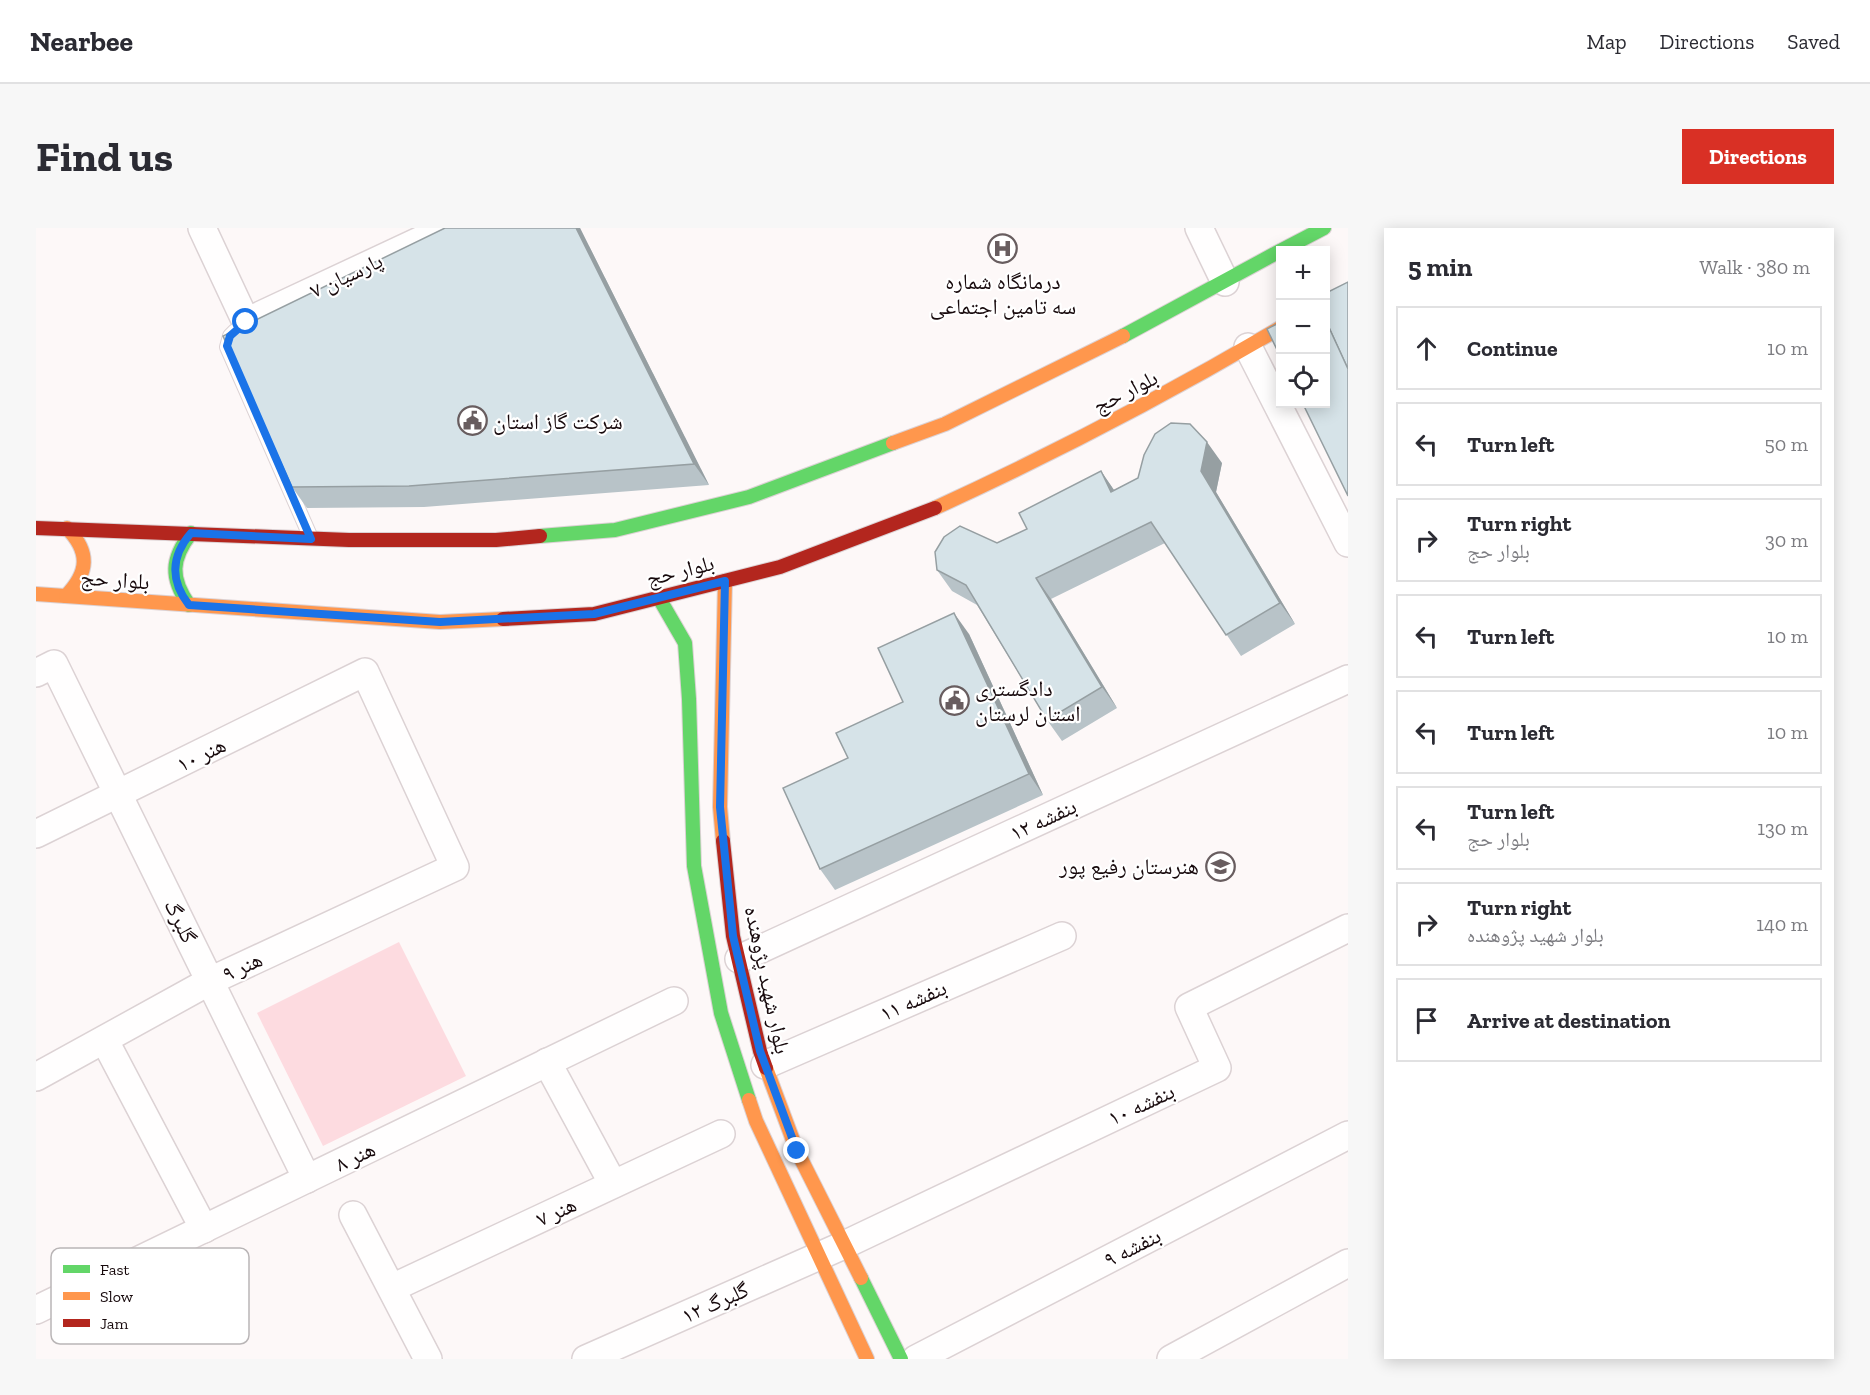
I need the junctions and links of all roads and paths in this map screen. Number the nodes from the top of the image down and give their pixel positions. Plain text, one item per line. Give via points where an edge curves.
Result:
1 (202, 228) edge
2 (447, 228) edge
3 (1199, 228) edge
4 (1324, 228) edge
5 (1290, 246) edge
6 (1276, 254) edge
7 (1225, 282) junction
8 (246, 322) junction
9 (1276, 331) edge
10 (1248, 347) junction
11 (36, 528) edge
12 (67, 528) junction
13 (191, 533) junction
14 (311, 539) junction
15 (1348, 543) edge
16 (725, 581) junction
17 (36, 594) edge
18 (66, 596) junction
19 (659, 598) junction
20 (189, 605) junction
21 (45, 669) edge
22 (1348, 679) edge
23 (119, 795) junction
24 (36, 834) edge
25 (455, 867) joint
26 (1348, 928) edge
27 (1062, 936) dead end
28 (738, 959) junction
29 (210, 981) junction
30 (674, 1001) dead end
31 (105, 1041) junction
32 (547, 1062) junction
33 (765, 1065) junction
34 (36, 1077) edge
35 (721, 1134) dead end
36 (1348, 1135) edge
37 (308, 1179) junction
38 (613, 1184) junction
39 (353, 1215) dead end
40 (204, 1229) junction
41 (844, 1245) junction
42 (165, 1248) edge
43 (820, 1256) junction
44 (1348, 1263) edge
45 (392, 1288) junction
46 (51, 1303) edge
47 (36, 1310) edge
48 (428, 1359) edge
49 (586, 1359) edge
50 (867, 1359) edge
51 (901, 1359) edge
52 (916, 1359) edge
53 (1171, 1359) edge

1 - 8 street
2 - 8 street, پارسیان ۷
3 - 7 street
4 - 5 main road
6 - 7 main road
7 - 14 main road via 945,424 749,497 604,531 495,540
8 - 14 lane via 230,336 227,346
9 - 10 main road, بلوار حج
10 - 15 street
10 - 16 main road, بلوار حج via 1010,474 920,515 780,567
11 - 12 main road
12 - 13 main road
12 - 18 main road via 81,543 85,564 76,588
13 - 14 main road
13 - 20 main road via 177,554 175,566 177,587
16 - 19 main road, بلوار حج
16 - 28 main road, بلوار شهید پژوهنده via 720,807
17 - 18 main road, بلوار حج
18 - 20 main road, بلوار حج
19 - 20 main road, بلوار حج via 594,614 440,622
19 - 43 main road via 685,643 694,866 721,1013 756,1121
21 - 23 street, گلبرگ
22 - 28 street, بنفشه ۱۲
23 - 24 street, هنر ۱۰
23 - 25 street, هنر ۱۰ via 365,672
23 - 29 street, گلبرگ
25 - 29 street, هنر ۹
26 - 41 street, بنفشه ۱۰ via 1189,1007 1217,1068
27 - 33 street, بنفشه ۱۱
28 - 33 main road, بلوار شهید پژوهنده
29 - 31 street, هنر ۹
29 - 37 street, گلبرگ
30 - 32 street, هنر ۸
31 - 34 street, هنر ۹
31 - 40 street
32 - 37 street, هنر ۸
32 - 38 street
33 - 41 main road, بلوار شهید پژوهنده via 797,1151
35 - 38 street, هنر ۷
36 - 52 street, بنفشه ۹
37 - 40 street, هنر ۸
38 - 45 street, هنر ۷
39 - 45 street
40 - 42 street, هنر ۸
41 - 43 street, گلبرگ ۱۲
41 - 51 main road, بلوار شهید پژوهنده
43 - 49 street, گلبرگ ۱۲
43 - 50 main road
44 - 53 street
45 - 48 street
46 - 47 street, هنر ۸

